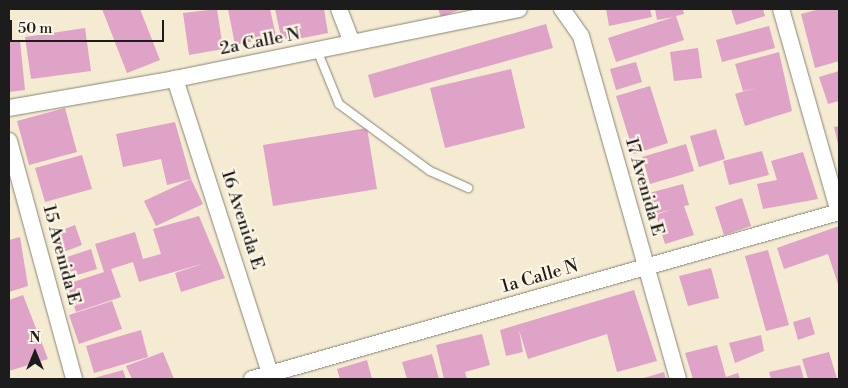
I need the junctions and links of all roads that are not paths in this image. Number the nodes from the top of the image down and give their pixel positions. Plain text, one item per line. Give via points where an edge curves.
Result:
1 (339, 9) edge
2 (519, 9) edge
3 (562, 9) edge
4 (781, 9) edge
5 (352, 43) junction
6 (317, 50) junction
7 (175, 79) junction
8 (9, 108) edge
9 (9, 141) edge
10 (468, 188) dead end
11 (839, 212) edge
12 (646, 269) junction
13 (270, 374) junction
14 (74, 379) edge
15 (252, 379) edge
16 (678, 379) edge

1 - 5 street
2 - 5 street, 2a Calle N
3 - 12 street, 17 Avenida E via 581,36
4 - 11 street
5 - 6 street, 2a Calle N
6 - 7 street, 2a Calle N
6 - 10 lane via 339,104 430,171
7 - 8 street, 2a Calle N
7 - 13 street, 16 Avenida E
9 - 14 street, 15 Avenida E
11 - 12 street, 1a Calle N
12 - 13 street, 1a Calle N
12 - 16 street, 17 Avenida E
13 - 15 street, 1a Calle N

